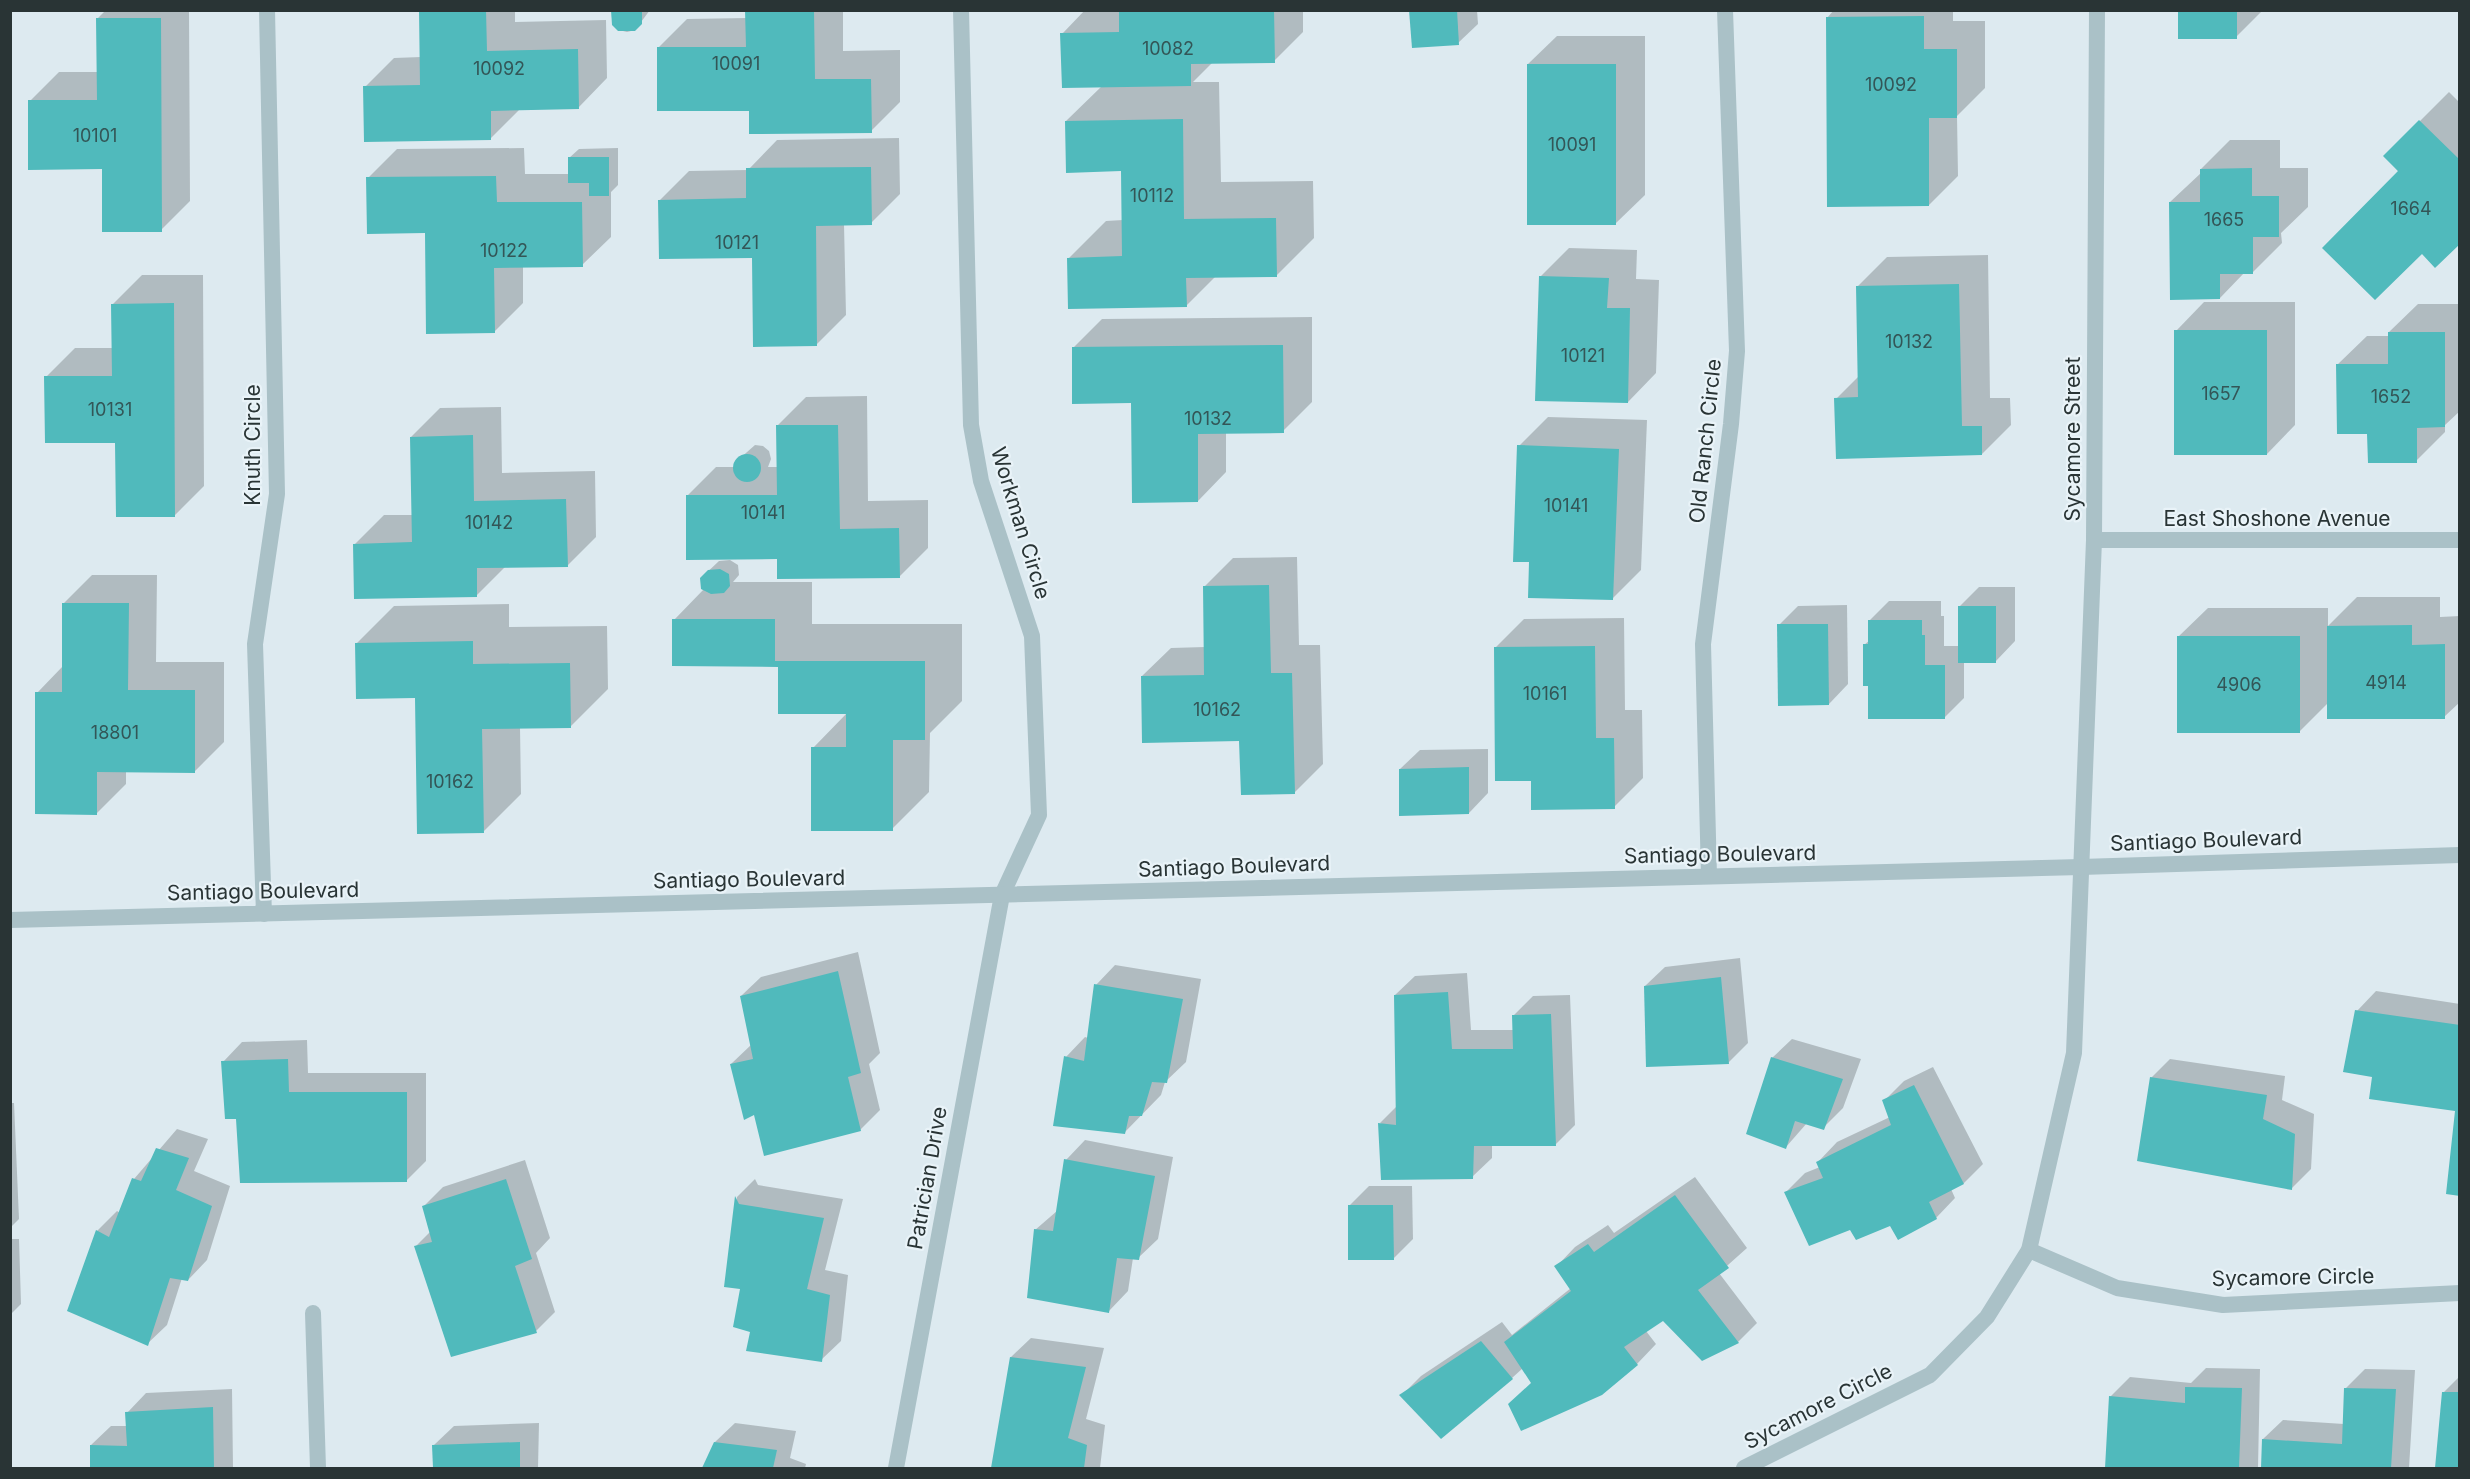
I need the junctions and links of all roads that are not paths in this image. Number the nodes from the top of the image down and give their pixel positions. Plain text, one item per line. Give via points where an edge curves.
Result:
1 (267, 10) edge
2 (961, 10) edge
3 (1725, 10) edge
4 (2097, 10) edge
5 (2094, 540) junction
6 (2460, 540) edge
7 (2460, 855) edge
8 (2081, 867) junction
9 (1709, 876) junction
10 (1002, 895) junction
11 (264, 914) junction
12 (10, 920) edge
13 (2029, 1250) junction
14 (2460, 1293) edge
15 (313, 1312) dead end
16 (318, 1468) edge
17 (896, 1468) edge
18 (1744, 1468) edge

1 - 11 street, Knuth Circle via 277,494 255,644
2 - 10 street, Workman Circle via 971,425 981,482 1032,636 1039,815
3 - 9 street, Old Ranch Circle via 1737,351 1703,644
4 - 5 street, Sycamore Street
5 - 6 street, East Shoshone Avenue
5 - 8 street, Sycamore Street
7 - 8 street, Santiago Boulevard
8 - 9 street, Santiago Boulevard
8 - 13 street, Sycamore Circle via 2074,1053
9 - 10 street, Santiago Boulevard
10 - 11 street, Santiago Boulevard
10 - 17 street, Patrician Drive
11 - 12 street, Santiago Boulevard
13 - 14 street, Sycamore Circle via 2117,1288 2223,1305
13 - 18 street, Sycamore Circle via 1987,1317 1930,1375
15 - 16 street

